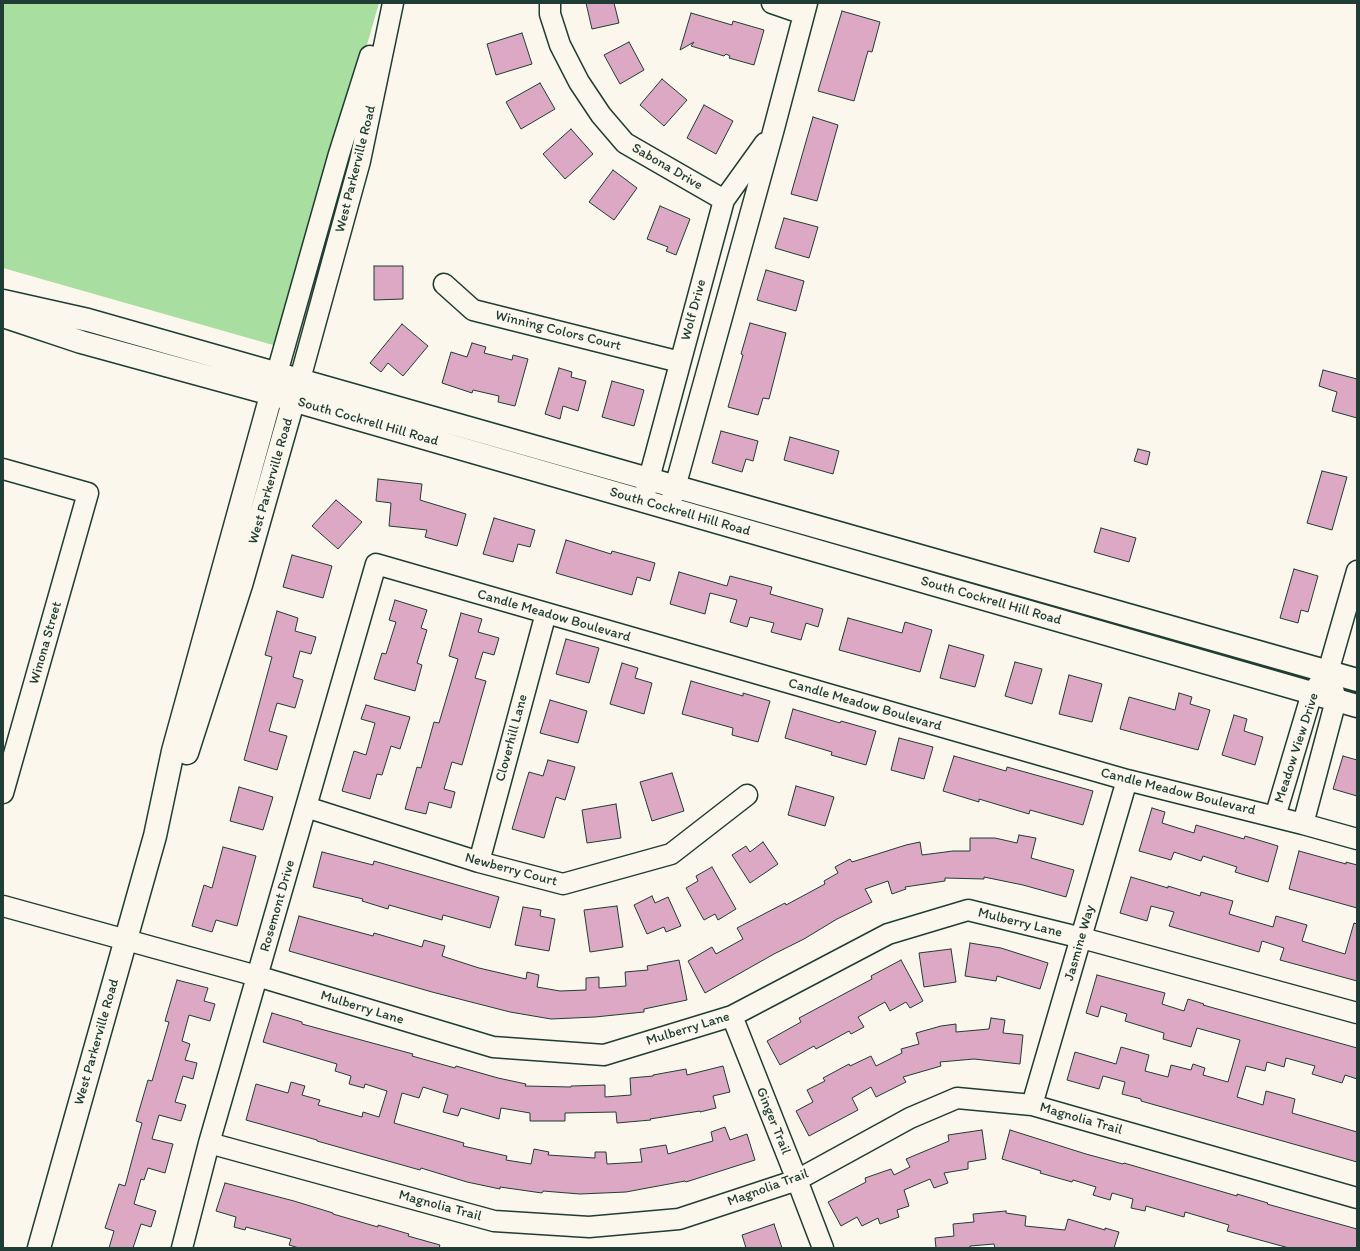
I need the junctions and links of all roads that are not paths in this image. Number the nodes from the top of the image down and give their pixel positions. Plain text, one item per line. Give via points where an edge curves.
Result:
1 (388, 3) edge
2 (393, 3) edge
3 (550, 3) edge
4 (772, 3) edge
5 (805, 8) edge
6 (773, 132) junction
7 (724, 200) junction
8 (444, 284) dead end
9 (3, 301) edge
10 (3, 316) edge
11 (680, 362) junction
12 (277, 373) junction
13 (300, 379) junction
14 (271, 394) junction
15 (294, 401) junction
16 (3, 469) edge
17 (649, 478) junction
18 (675, 486) junction
19 (643, 501) junction
20 (669, 509) junction
21 (376, 564) joint
22 (974, 571) junction
23 (1357, 571) edge
24 (967, 594) junction
25 (546, 613) junction
26 (1328, 672) junction
27 (1357, 680) edge
28 (1312, 693) junction
29 (1336, 700) junction
30 (1357, 706) edge
31 (1128, 780) junction
32 (3, 793) edge
33 (746, 796) dead end
34 (306, 807) junction
35 (1275, 817) junction
36 (1303, 824) junction
37 (155, 836) junction
38 (1357, 839) edge
39 (479, 862) junction
40 (3, 906) edge
41 (1082, 938) junction
42 (126, 939) junction
43 (257, 976) junction
44 (1357, 1013) edge
45 (732, 1016) junction
46 (1032, 1105) junction
47 (209, 1143) junction
48 (797, 1180) junction
49 (1357, 1198) edge
50 (38, 1248) edge
51 (182, 1248) edge
52 (823, 1248) edge

1 - 12 street, West Parkerville Road via 339,154
2 - 13 street, West Parkerville Road via 360,161
3 - 7 street, Sabona Drive via 550,14 560,45 578,82 625,143
4 - 5 street
5 - 6 street, Wolf Drive
6 - 7 street, Wolf Drive
6 - 18 street, Wolf Drive
7 - 11 street, Wolf Drive
8 - 11 street, Winning Colors Court via 473,310
9 - 12 main road, South Cockrell Hill Road via 88,320
10 - 14 main road, South Cockrell Hill Road via 81,342
11 - 17 street, Wolf Drive
12 - 13 main road, South Cockrell Hill Road
12 - 14 main road, West Parkerville Road
13 - 15 main road, West Parkerville Road
13 - 17 main road, South Cockrell Hill Road
14 - 15 main road, South Cockrell Hill Road
14 - 37 main road, West Parkerville Road via 173,751
15 - 19 main road, South Cockrell Hill Road
15 - 37 main road, West Parkerville Road via 239,592 186,755
16 - 32 street, Winona Street via 88,493
17 - 18 main road, South Cockrell Hill Road
17 - 19 street, Wolf Drive
18 - 20 street, Wolf Drive
18 - 22 main road, South Cockrell Hill Road
19 - 20 main road, South Cockrell Hill Road
20 - 24 main road, South Cockrell Hill Road
21 - 25 street, Candle Meadow Boulevard
21 - 34 street, Rosemont Drive
22 - 24 main road
22 - 26 main road, South Cockrell Hill Road
23 - 26 street
24 - 28 main road, South Cockrell Hill Road
25 - 31 street, Candle Meadow Boulevard
25 - 39 street, Cloverhill Lane
26 - 27 main road, South Cockrell Hill Road
26 - 28 street, Meadow View Drive
26 - 29 street, Meadow View Drive
28 - 29 main road, South Cockrell Hill Road
28 - 35 street, Meadow View Drive
29 - 30 main road, South Cockrell Hill Road
29 - 36 street, Meadow View Drive
31 - 35 street, Candle Meadow Boulevard
31 - 41 street, Jasmine Way
33 - 39 street, Newberry Court via 670,854 564,884
34 - 39 street, Newberry Court
34 - 43 street, Rosemont Drive
35 - 36 street, Candle Meadow Boulevard
36 - 38 street, Candle Meadow Boulevard
37 - 42 main road, West Parkerville Road
40 - 42 street, Mulberry Lane
41 - 44 street, Mulberry Lane
41 - 45 street, Mulberry Lane via 968,910 888,934
41 - 46 street, Jasmine Way
42 - 43 street, Mulberry Lane
42 - 50 main road, West Parkerville Road
43 - 45 street, Mulberry Lane via 493,1047 604,1055
43 - 47 street, Rosemont Drive
45 - 48 street, Ginger Trail
46 - 48 street, Magnolia Trail via 956,1098 910,1118
46 - 49 street, Magnolia Trail
47 - 48 street, Magnolia Trail via 494,1221 588,1227 679,1219
47 - 51 street, Rosemont Drive
48 - 52 street, Ginger Trail

